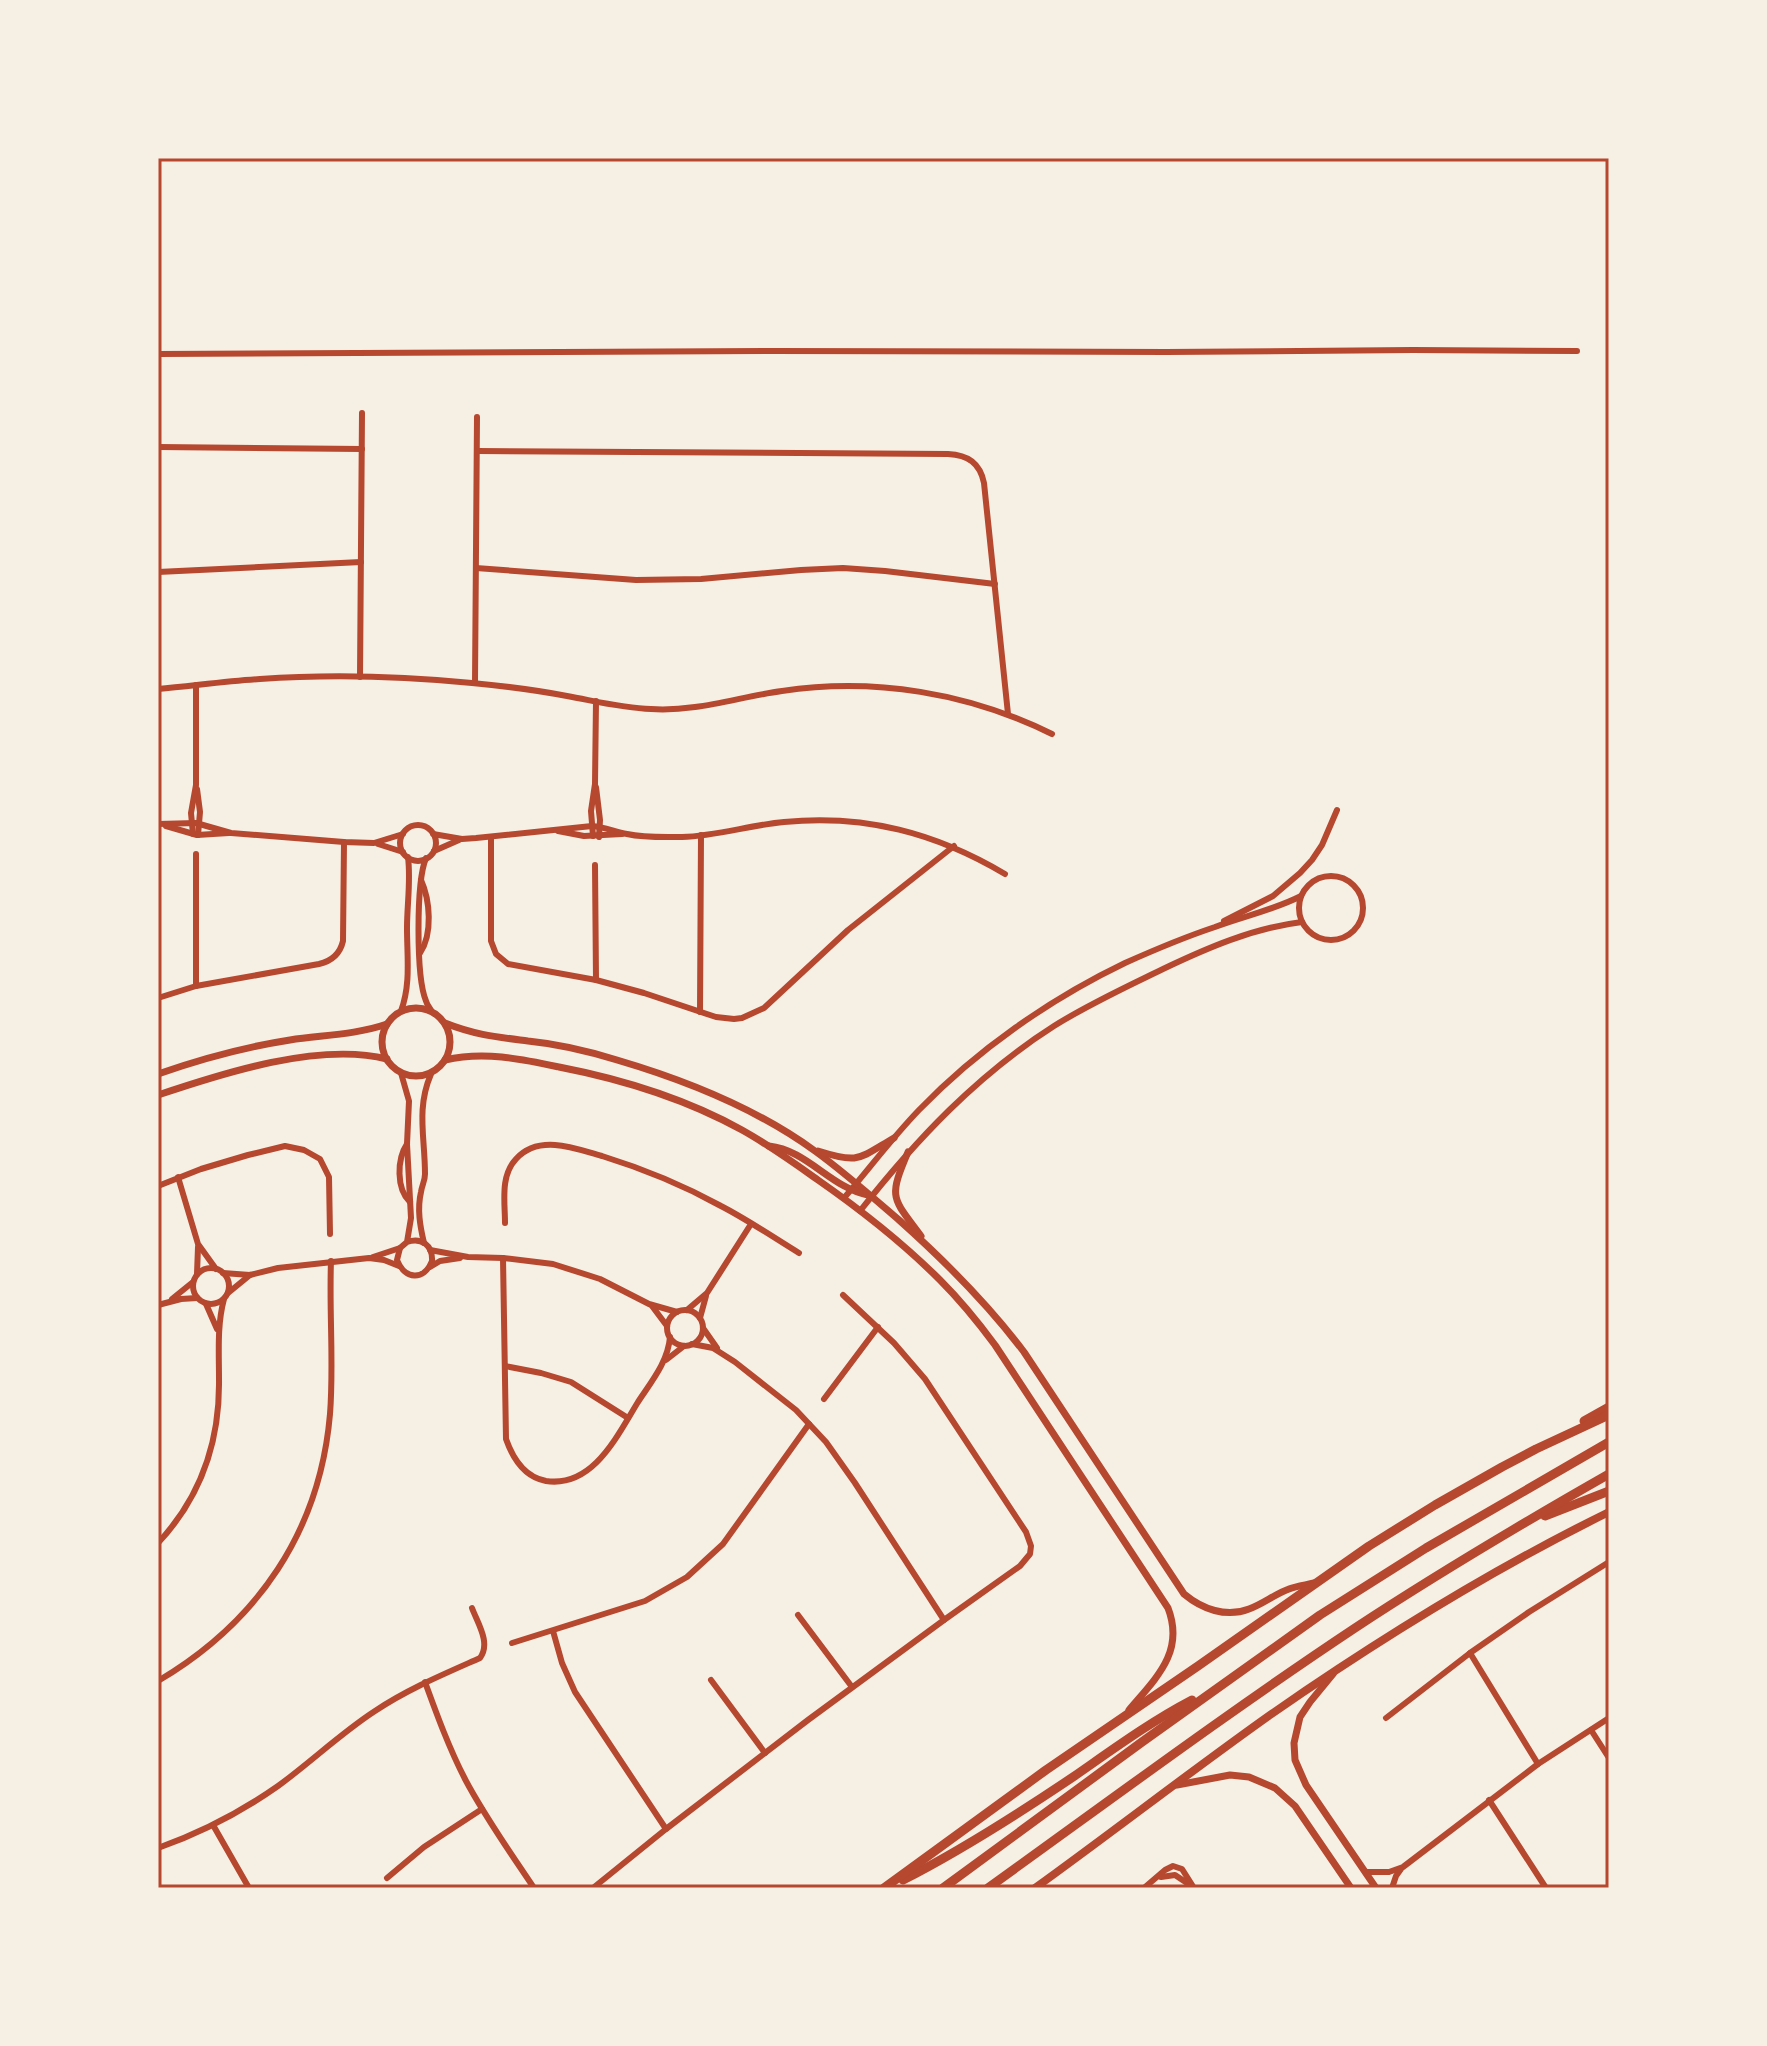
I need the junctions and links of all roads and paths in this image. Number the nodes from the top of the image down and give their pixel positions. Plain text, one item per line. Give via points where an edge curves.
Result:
1 (1577, 351) dead end
2 (158, 354) edge
3 (362, 413) dead end
4 (477, 417) dead end
5 (158, 447) edge
6 (362, 449) junction
7 (477, 451) junction
8 (361, 562) junction
9 (476, 568) junction
10 (158, 572) edge
11 (995, 584) junction
12 (360, 677) junction
13 (475, 683) junction
14 (196, 685) junction
15 (158, 689) edge
16 (596, 701) junction
17 (1008, 714) junction
18 (1052, 734) dead end
19 (595, 784) junction
20 (1337, 810) dead end
21 (196, 823) junction
22 (160, 824) edge
23 (592, 826) junction
24 (600, 827) junction
25 (555, 830) junction
26 (231, 833) junction
27 (196, 834) junction
28 (403, 834) junction
29 (433, 834) junction
30 (626, 834) junction
31 (701, 835) junction
32 (596, 836) junction
33 (491, 837) junction
34 (462, 839) junction
35 (344, 842) junction
36 (374, 843) junction
37 (954, 846) junction
38 (434, 851) junction
39 (196, 854) dead end
40 (406, 855) junction
41 (426, 858) junction
42 (595, 865) dead end
43 (1005, 874) dead end
44 (1301, 896) junction
45 (1302, 922) junction
46 (1216, 926) junction
47 (596, 980) junction
48 (196, 986) junction
49 (158, 998) edge
50 (401, 1011) junction
51 (432, 1012) junction
52 (700, 1012) junction
53 (445, 1023) junction
54 (387, 1024) junction
55 (387, 1059) junction
56 (445, 1060) junction
57 (401, 1073) junction
58 (158, 1074) edge
59 (431, 1074) junction
60 (158, 1095) edge
61 (894, 1138) junction
62 (767, 1146) junction
63 (812, 1149) junction
64 (908, 1152) junction
65 (178, 1177) junction
66 (158, 1186) edge
67 (854, 1187) junction
68 (871, 1196) junction
69 (844, 1198) junction
70 (860, 1211) junction
71 (505, 1223) dead end
72 (751, 1224) junction
73 (330, 1234) dead end
74 (407, 1242) junction
75 (424, 1243) junction
76 (198, 1244) junction
77 (930, 1247) junction
78 (400, 1248) junction
79 (430, 1250) junction
80 (799, 1253) dead end
81 (468, 1257) junction
82 (369, 1258) junction
83 (503, 1258) junction
84 (331, 1261) junction
85 (399, 1266) junction
86 (430, 1267) junction
87 (216, 1269) junction
88 (223, 1273) junction
89 (250, 1275) junction
90 (195, 1278) junction
91 (707, 1293) junction
92 (843, 1295) dead end
93 (226, 1296) junction
94 (197, 1298) junction
95 (162, 1304) edge
96 (206, 1304) junction
97 (649, 1304) junction
98 (687, 1310) junction
99 (677, 1312) junction
100 (700, 1318) junction
101 (667, 1327) junction
102 (703, 1327) junction
103 (878, 1327) junction
104 (219, 1337) junction
105 (670, 1337) junction
106 (688, 1345) junction
107 (720, 1351) junction
108 (663, 1363) junction
109 (505, 1366) junction
110 (824, 1399) dead end
111 (1609, 1407) edge
112 (1609, 1415) edge
113 (628, 1418) junction
114 (809, 1424) junction
115 (1609, 1442) edge
116 (1536, 1449) junction
117 (1609, 1474) edge
118 (1609, 1491) edge
119 (1609, 1512) edge
120 (1523, 1524) junction
121 (158, 1543) edge
122 (1609, 1562) edge
123 (1314, 1583) junction
124 (472, 1608) dead end
125 (798, 1615) dead end
126 (944, 1620) junction
127 (553, 1631) junction
128 (512, 1643) dead end
129 (1470, 1653) junction
130 (1335, 1672) junction
131 (711, 1680) dead end
132 (158, 1681) edge
133 (425, 1682) junction
134 (852, 1687) junction
135 (1217, 1688) junction
136 (1123, 1718) junction
137 (1386, 1718) dead end
138 (1609, 1718) edge
139 (1591, 1730) junction
140 (765, 1753) junction
141 (1609, 1758) edge
142 (1538, 1764) junction
143 (1177, 1785) junction
144 (1489, 1800) junction
145 (482, 1809) junction
146 (213, 1825) junction
147 (666, 1829) junction
148 (158, 1848) edge
149 (1403, 1867) junction
150 (1366, 1872) junction
151 (387, 1878) dead end
152 (249, 1888) edge
153 (534, 1888) edge
154 (593, 1888) edge
155 (884, 1888) edge
156 (943, 1888) edge
157 (988, 1888) edge
158 (1035, 1888) edge
159 (1144, 1888) edge
160 (1194, 1888) edge
161 (1351, 1888) edge
162 (1376, 1888) edge
163 (1392, 1888) edge
164 (1546, 1888) edge

1 - 2 street
3 - 6 street
4 - 7 street
5 - 6 street
6 - 8 street
7 - 9 street
7 - 11 street via 965,456 983,474
8 - 10 street
8 - 12 street
9 - 11 street via 636,580 843,568
9 - 13 street
11 - 17 street
12 - 13 street
12 - 14 street
13 - 16 street
14 - 15 street
14 - 21 street
16 - 17 street via 680,709 783,691 868,687 953,698
16 - 19 street
17 - 18 street
19 - 23 street
19 - 24 street
20 - 46 street via 1322,845 1294,879
21 - 22 street
21 - 26 street
21 - 27 street
22 - 27 street
23 - 24 street
23 - 25 street
23 - 32 street
24 - 30 street
24 - 32 street
25 - 32 street
25 - 33 street
26 - 27 street
26 - 35 street
28 - 29 street via 422,825
28 - 36 street
28 - 40 street
29 - 34 street
29 - 38 street
30 - 31 street
30 - 32 street
31 - 37 street via 832,820 882,825
31 - 52 street
33 - 34 street
33 - 47 street via 490,933 496,954 515,966
34 - 38 street
35 - 36 street
35 - 48 street via 344,933 337,954 326,962
36 - 40 street
37 - 43 street
37 - 52 street via 848,930 758,1012 734,1019
38 - 41 street
39 - 48 street
40 - 41 street
40 - 50 street via 408,978
41 - 51 street via 420,878 428,930 420,953 425,999
42 - 47 street
44 - 45 street
44 - 45 street via 1314,880 1332,875 1354,885 1363,906 1360,921 1342,938 1314,936
44 - 46 street
45 - 64 street via 1254,932 1188,957 1087,1007 991,1072
46 - 61 street via 1126,963 1016,1028 962,1069
47 - 52 street
48 - 49 street
50 - 51 street
50 - 54 street
51 - 53 street
53 - 56 street via 450,1038
53 - 63 street via 493,1038 571,1048 655,1072 736,1105
54 - 55 street via 382,1041
54 - 58 street via 255,1047
55 - 57 street
55 - 60 street via 355,1054 292,1060
56 - 59 street
56 - 62 street via 506,1057 604,1077 701,1111
57 - 59 street
57 - 74 street via 409,1101 407,1144 400,1164 402,1192 410,1202
59 - 75 street via 421,1112 425,1177 419,1216
61 - 63 street via 849,1160
61 - 67 street
62 - 67 street via 792,1152
62 - 69 street
63 - 67 street
64 - 68 street
64 - 77 street via 895,1184 896,1200
65 - 66 street
65 - 73 street via 285,1146 304,1150 320,1159 329,1177
65 - 76 street
67 - 68 street
67 - 69 street
68 - 70 street
68 - 77 street
69 - 70 street
70 - 136 street via 941,1281 995,1345 1168,1608 1174,1637 1167,1661
71 - 72 street via 510,1166 527,1150 556,1145 664,1178
72 - 80 street
72 - 91 street
74 - 75 street
74 - 78 street
75 - 79 street
76 - 87 street
76 - 90 street
77 - 123 street via 1024,1352 1184,1594 1204,1607 1239,1612
78 - 82 street
78 - 85 street
79 - 81 street
79 - 86 street
81 - 83 street
81 - 86 street
82 - 84 street
82 - 85 street
83 - 97 street via 553,1264 600,1279
83 - 109 street
84 - 89 street
84 - 132 street via 330,1413 319,1477 297,1537 247,1611 206,1650
85 - 86 street via 410,1275
87 - 88 street
87 - 90 street
88 - 89 street
88 - 93 street via 229,1283
89 - 93 street
90 - 94 street
90 - 95 street
91 - 98 street
91 - 100 street
92 - 103 street
93 - 96 street
93 - 104 street
94 - 95 street
94 - 96 street
96 - 104 street
97 - 99 street
97 - 101 street
98 - 99 street
98 - 100 street
99 - 101 street
100 - 102 street
101 - 105 street
102 - 106 street via 700,1337
102 - 107 street
103 - 110 street
103 - 126 street via 939,1399 1030,1539 1026,1561
104 - 121 street via 219,1406 208,1460 185,1509
105 - 106 street
105 - 108 street
106 - 107 street
106 - 108 street
107 - 114 street
108 - 113 street
109 - 113 street via 571,1382
109 - 113 street via 510,1453 538,1479 555,1482 580,1475 604,1455
111 - 116 main road
112 - 116 main road
114 - 126 street
114 - 127 street via 723,1544 687,1577 645,1601
115 - 135 main road via 1376,1578
116 - 123 main road via 1413,1518
117 - 120 main road
118 - 120 main road
119 - 130 main road via 1494,1573
120 - 157 main road via 1319,1652
122 - 129 street
123 - 136 main road
124 - 133 street via 485,1644 483,1654
125 - 134 street
126 - 134 street
127 - 128 street
127 - 147 street via 575,1692
129 - 137 street
129 - 142 street
130 - 143 main road
130 - 150 street via 1305,1709 1295,1734 1295,1760 1301,1777
131 - 140 street
133 - 145 street via 455,1759
133 - 146 street
134 - 140 street
135 - 155 main road via 1157,1720 992,1829
135 - 156 main road
136 - 155 main road
138 - 139 street
139 - 141 street
139 - 142 street
140 - 147 street
142 - 144 street
143 - 158 main road
143 - 161 street via 1221,1776 1249,1777 1275,1788 1300,1813
144 - 149 street
144 - 164 street
145 - 151 street
145 - 153 street
146 - 148 street
146 - 152 street
147 - 154 street
149 - 150 street
149 - 163 street
150 - 162 street
159 - 160 street via 1169,1867 1178,1867

